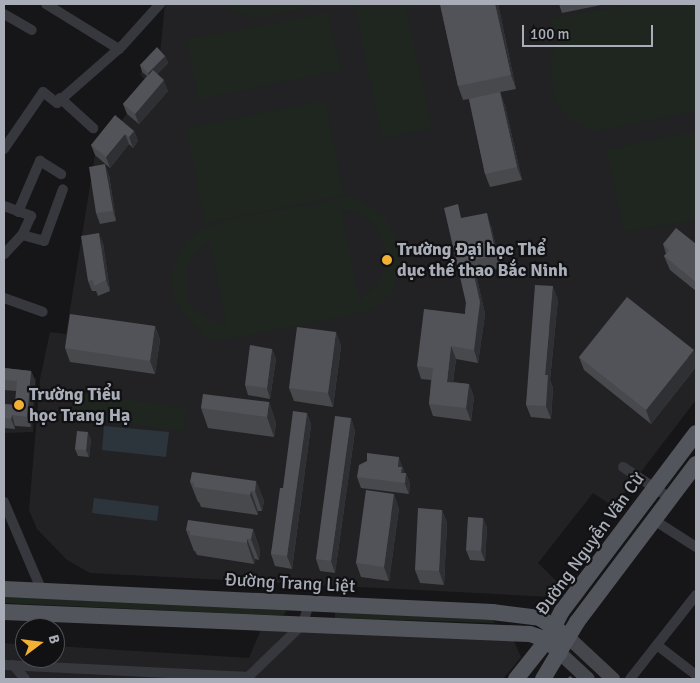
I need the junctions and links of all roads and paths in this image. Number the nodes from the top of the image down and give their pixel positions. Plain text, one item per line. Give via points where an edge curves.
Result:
1 (46, 4) edge
2 (160, 4) edge
3 (4, 14) edge
4 (32, 30) dead end
5 (119, 48) junction
6 (60, 98) junction
7 (93, 128) dead end
8 (4, 149) edge
9 (62, 174) dead end
10 (63, 189) dead end
11 (4, 206) edge
12 (18, 212) junction
13 (22, 235) junction
14 (4, 254) edge
15 (4, 298) edge
16 (43, 312) dead end
17 (696, 433) edge
18 (696, 464) edge
19 (623, 467) dead end
20 (656, 488) junction
21 (670, 498) junction
22 (4, 502) edge
23 (654, 520) junction
24 (696, 547) edge
25 (4, 589) edge
26 (42, 591) junction
27 (696, 595) edge
28 (308, 603) junction
29 (4, 612) edge
30 (303, 624) junction
31 (555, 625) junction
32 (513, 633) junction
33 (568, 637) junction
34 (547, 640) junction
35 (657, 645) junction
36 (560, 653) junction
37 (8, 665) edge
38 (520, 673) edge
39 (696, 675) edge
40 (248, 678) edge
41 (25, 679) edge
42 (543, 679) edge
43 (588, 679) edge
44 (613, 679) edge
45 (630, 679) edge

1 - 5 street
2 - 5 street
3 - 4 street
5 - 6 street
6 - 7 street
6 - 8 street via 57,103 44,92
9 - 12 street via 40,161
10 - 13 street via 44,241
11 - 12 street
12 - 13 street via 31,216
13 - 14 street
15 - 16 street
17 - 20 main road, Đường Nguyễn Văn Cừ
18 - 21 main road, Đường Nguyễn Văn Cừ
19 - 20 street
20 - 21 street
20 - 31 main road, Đường Nguyễn Văn Cừ via 562,610
21 - 23 main road, Đường Nguyễn Văn Cừ
22 - 26 street
23 - 24 street
23 - 33 main road, Đường Nguyễn Văn Cừ
25 - 26 main road, Đường Trang Liệt
26 - 28 main road, Đường Trang Liệt
27 - 35 street
28 - 30 street
28 - 31 main road, Đường Trang Liệt via 492,612 535,617
29 - 30 main road
30 - 32 main road
30 - 40 street
31 - 33 main road, Đường Trang Liệt
31 - 34 main road, Đường Nguyễn Văn Cừ
32 - 34 main road
32 - 38 main road via 524,641
33 - 36 main road, Đường Nguyễn Văn Cừ
33 - 44 street
34 - 36 main road
34 - 38 main road, Đường Nguyễn Văn Cừ
35 - 39 street
35 - 45 street
36 - 42 main road, Đường Nguyễn Văn Cừ
36 - 43 street
37 - 40 street
37 - 41 street

